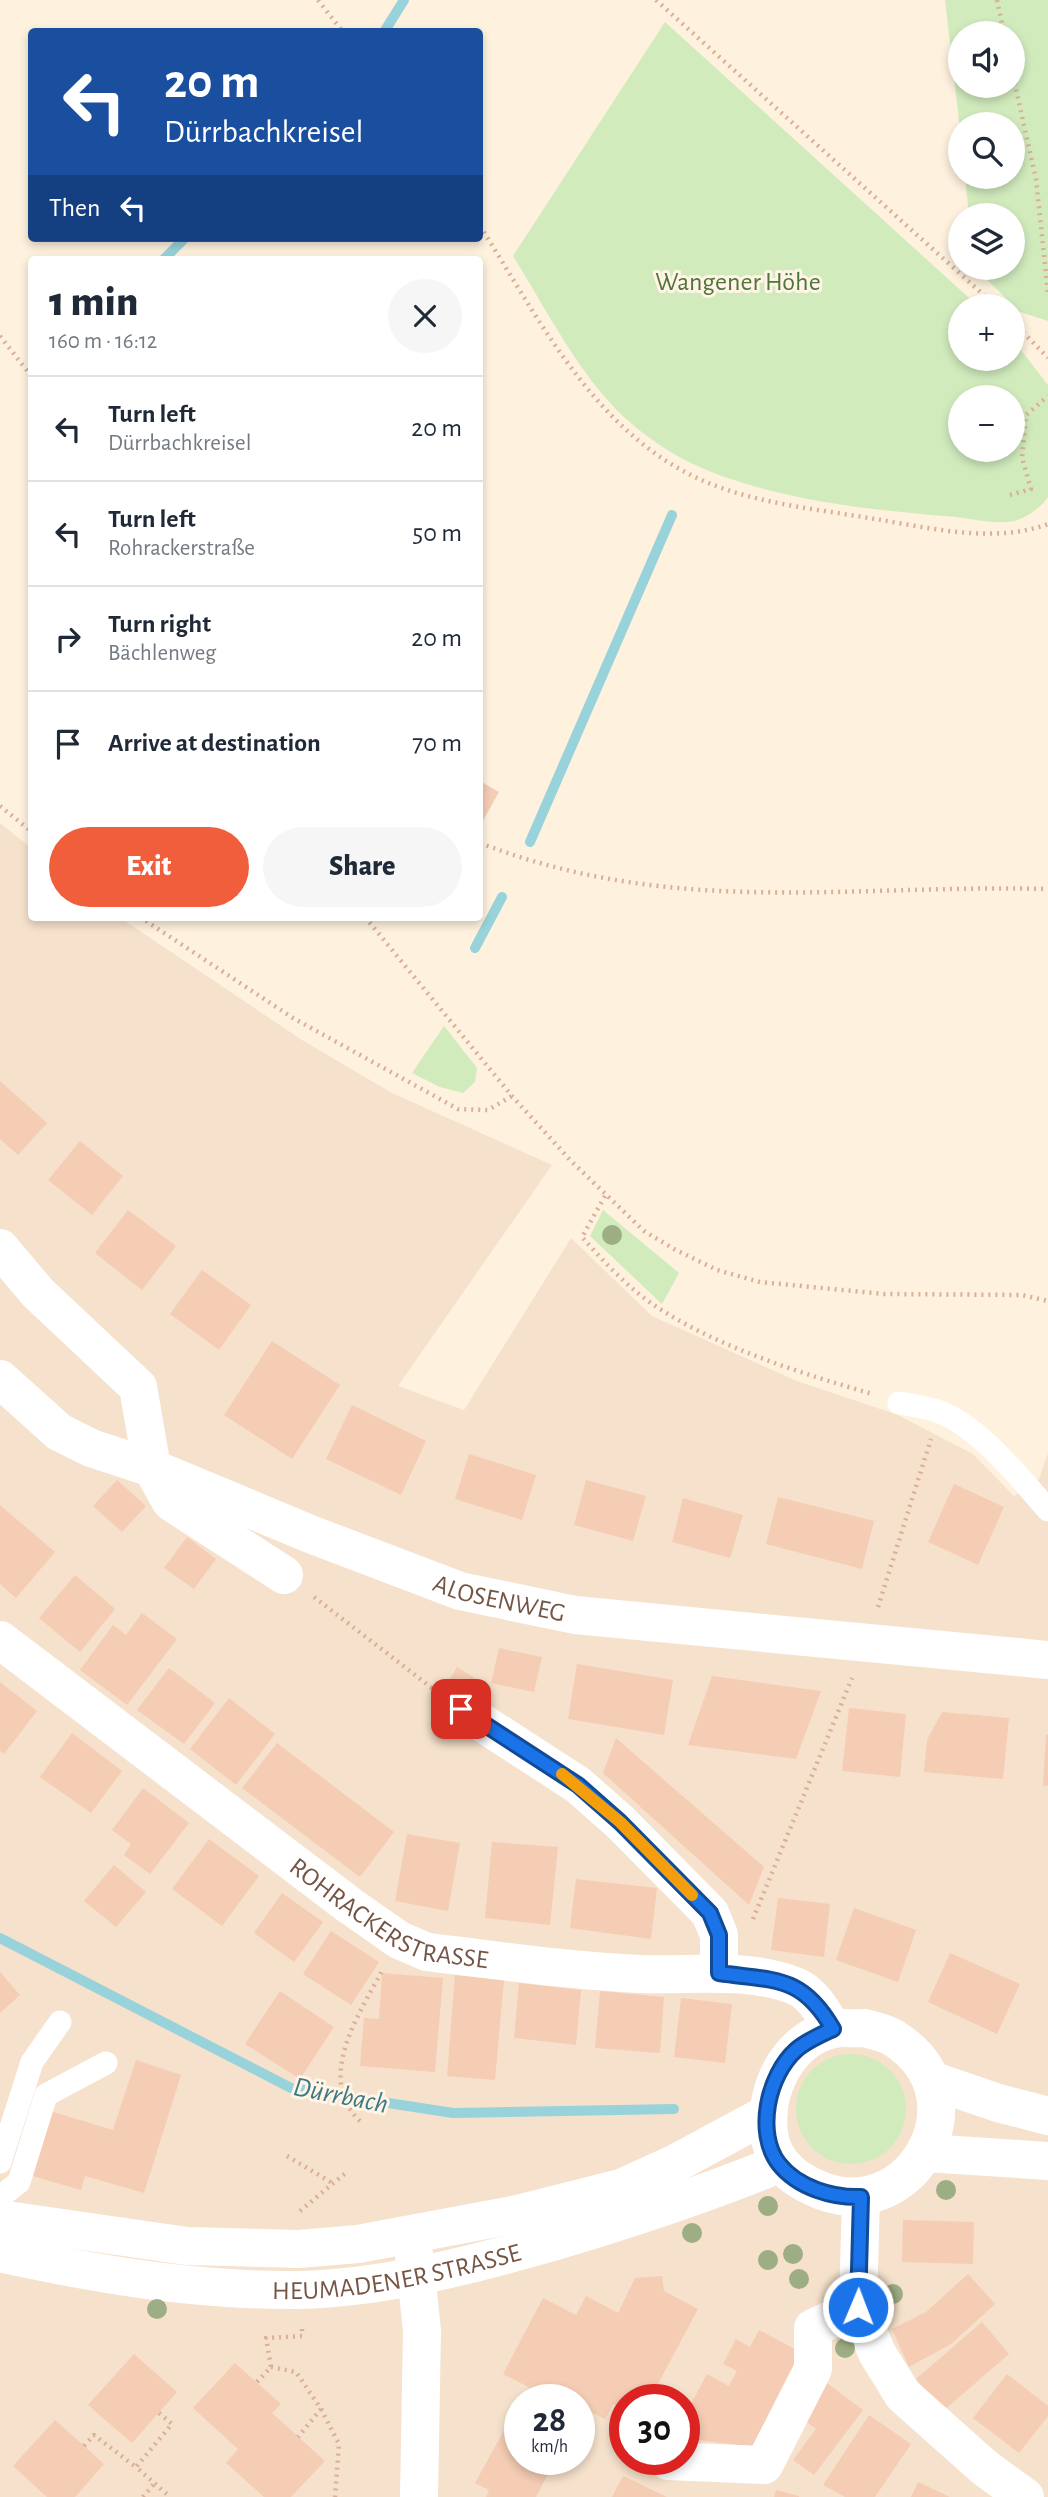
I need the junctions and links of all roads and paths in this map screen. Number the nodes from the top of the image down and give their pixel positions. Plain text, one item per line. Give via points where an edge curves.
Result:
1 (318, 0) edge
2 (656, 0) edge
3 (996, 0) edge
4 (1001, 21) edge
5 (340, 28) edge
6 (1018, 98) edge
7 (483, 231) edge
8 (1048, 293) edge
9 (983, 294) edge
10 (1025, 334) edge
11 (0, 336) edge
12 (1047, 355) edge
13 (28, 372) edge
14 (1048, 396) edge
15 (1010, 495) dead end
16 (1048, 524) edge
17 (0, 806) edge
18 (28, 829) edge
19 (483, 844) edge
20 (1048, 889) edge
21 (146, 921) edge
22 (368, 921) edge
23 (512, 1096) junction
24 (605, 1196) junction
25 (0, 1248) edge
26 (1048, 1301) edge
27 (0, 1379) edge
28 (899, 1403) joint
29 (939, 1411) junction
30 (152, 1468) junction
31 (1048, 1510) edge
32 (294, 1582) joint
33 (0, 1640) edge
34 (867, 1642) junction
35 (1048, 1660) edge
36 (461, 1709) joint
37 (749, 1930) dead end
38 (399, 1940) junction
39 (719, 1973) junction
40 (60, 2022) dead end
41 (833, 2029) junction
42 (106, 2063) dead end
43 (931, 2080) junction
44 (767, 2114) junction
45 (1048, 2116) edge
46 (360, 2121) dead end
47 (926, 2152) junction
48 (287, 2157) dead end
49 (1048, 2161) edge
50 (0, 2162) edge
51 (779, 2164) junction
52 (334, 2184) dead end
53 (861, 2197) junction
54 (1, 2208) edge
55 (412, 2236) junction
56 (0, 2253) edge
57 (417, 2275) junction
58 (858, 2307) junction
59 (302, 2336) dead end
60 (271, 2367) junction
61 (257, 2382) dead end
62 (321, 2409) junction
63 (159, 2413) dead end
64 (298, 2437) dead end
65 (84, 2446) dead end
66 (700, 2462) edge
67 (136, 2467) junction
68 (154, 2484) junction
69 (143, 2497) edge
70 (170, 2497) edge
71 (335, 2497) edge
72 (419, 2497) edge
73 (1025, 2497) edge

1 - 5 path
2 - 9 path
3 - 4 path
6 - 8 path via 1036,179
7 - 16 path via 572,370 601,407 653,453 684,472 719,487 780,503 895,522 1008,534
10 - 12 path
11 - 13 path
14 - 15 path via 1026,415 1022,458 1031,489
17 - 18 path
19 - 20 path via 586,876 688,890 820,894
21 - 23 path via 293,1018 458,1109 488,1110
22 - 23 path
23 - 24 path
24 - 26 path via 643,1231 674,1249 717,1270 760,1282 884,1294 1021,1295
24 - 28 path via 582,1237 655,1306 775,1363
25 - 30 street via 38,1293 138,1387
27 - 30 street, ALOSENWEG via 59,1432
28 - 29 lane
29 - 31 lane via 984,1442
29 - 34 path
30 - 32 street via 171,1502
30 - 34 street, ALOSENWEG via 460,1591 575,1615
32 - 36 path
33 - 38 street, ROHRACKERSTRASSE
34 - 35 street, ALOSENWEG
34 - 37 path
36 - 39 street via 578,1785 710,1913 719,1935
38 - 39 street, ROHRACKERSTRASSE via 427,1952 640,1974
38 - 46 path via 346,2039 340,2078 352,2114
39 - 41 street, ROHRACKERSTRASSE via 798,1986 823,2011
40 - 50 lane via 32,2062
41 - 43 street via 865,2028 894,2038 917,2057
41 - 44 street via 805,2044 788,2060 772,2091
42 - 54 lane via 46,2095 19,2182
43 - 45 street
43 - 47 street via 937,2105 935,2132
44 - 51 street
44 - 55 street, HEUMADENER STRASSE via 621,2188
47 - 49 street
47 - 53 street via 898,2182
48 - 52 path
51 - 53 street via 821,2192
51 - 57 street, HEUMADENER STRASSE via 638,2218
53 - 58 street
54 - 55 street, HEUMADENER STRASSE via 187,2246 298,2249
55 - 57 street
56 - 57 street, HEUMADENER STRASSE via 87,2272 243,2290 302,2290
57 - 72 street via 422,2331
58 - 66 street via 813,2328 813,2369 764,2465
58 - 73 street via 877,2353 904,2395 985,2468
59 - 60 path via 266,2338
60 - 61 path
60 - 62 path via 296,2372
62 - 64 path
62 - 71 path via 339,2444
63 - 67 path via 172,2424
65 - 67 path via 94,2434
67 - 68 path
68 - 69 path
68 - 70 path

